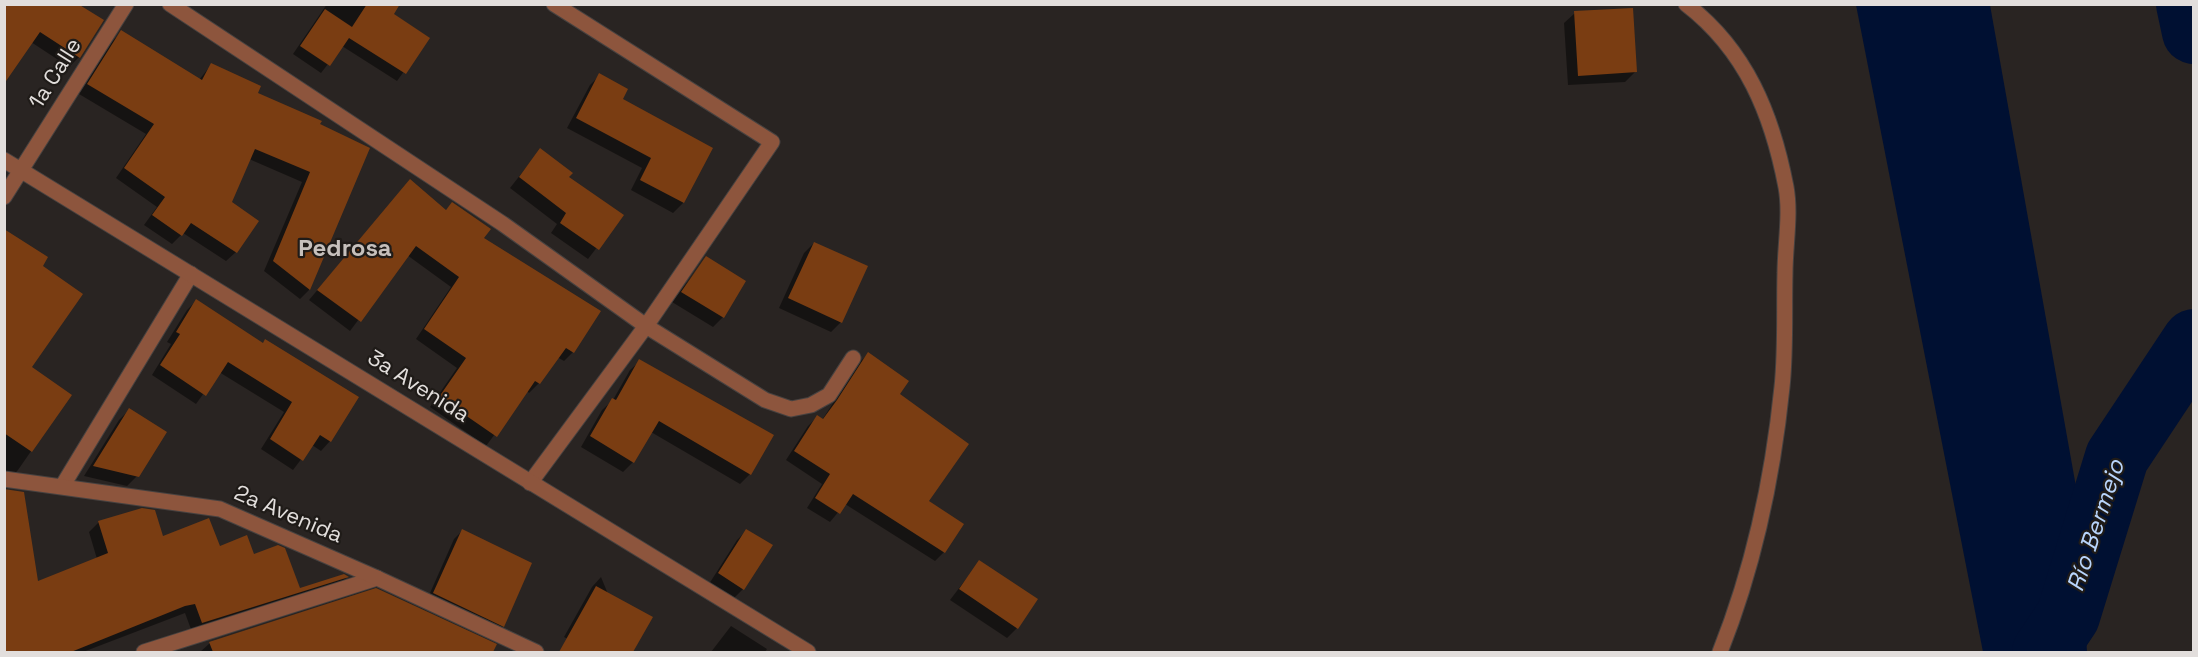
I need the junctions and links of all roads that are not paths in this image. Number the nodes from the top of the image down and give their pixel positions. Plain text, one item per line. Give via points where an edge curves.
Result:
1 (126, 4) edge
2 (170, 4) edge
3 (554, 4) edge
4 (1686, 4) edge
5 (4, 160) edge
6 (21, 170) junction
7 (4, 197) edge
8 (191, 274) junction
9 (646, 326) junction
10 (853, 358) dead end
11 (4, 479) edge
12 (530, 483) junction
13 (63, 485) junction
14 (378, 578) junction
15 (144, 652) edge
16 (536, 652) edge
17 (808, 652) edge
18 (1720, 652) edge

1 - 6 street, 1a Calle
2 - 9 street via 503,224
3 - 9 street via 772,142
4 - 18 street via 1706,20 1745,67 1772,128 1786,189 1782,386 1766,489 1736,611
5 - 6 street, 3a Avenida
6 - 7 street, 1a Calle
6 - 8 street, 3a Avenida
8 - 12 street, 3a Avenida
8 - 13 street
9 - 10 street via 765,400 791,409 811,405 829,395
9 - 12 street
11 - 13 street, 2a Avenida
12 - 17 street, 3a Avenida
13 - 14 street, 2a Avenida via 220,509
14 - 15 street
14 - 16 street, 2a Avenida

